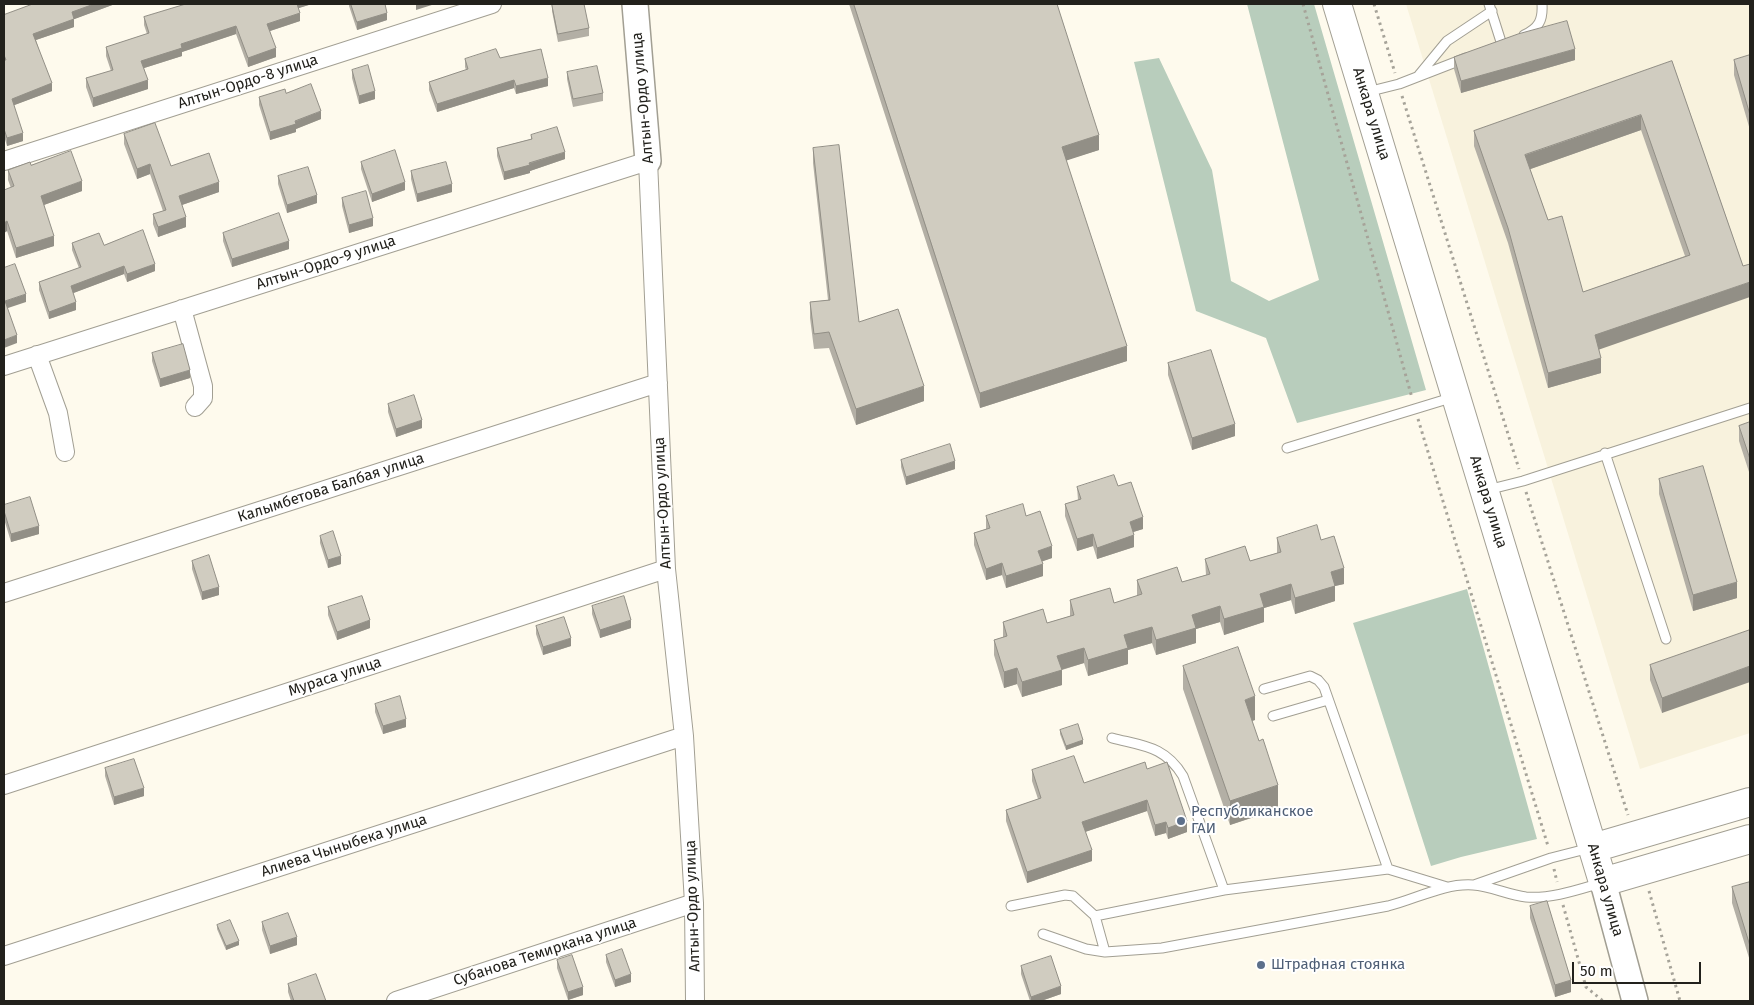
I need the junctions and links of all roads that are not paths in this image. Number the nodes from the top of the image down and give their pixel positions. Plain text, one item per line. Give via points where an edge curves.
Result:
1 (492, 4) edge
2 (636, 4) edge
3 (1337, 4) edge
4 (1542, 4) edge
5 (1490, 8) edge
6 (1502, 45) junction
7 (1493, 48) edge
8 (1474, 55) edge
9 (1419, 75) junction
10 (1364, 93) junction
11 (648, 160) junction
12 (4, 161) edge
13 (182, 309) junction
14 (37, 355) junction
15 (4, 366) edge
16 (658, 383) junction
17 (1456, 396) junction
18 (196, 407) dead end
19 (1750, 408) edge
20 (1288, 448) dead end
21 (65, 452) dead end
22 (1605, 453) junction
23 (1485, 490) junction
24 (666, 570) junction
25 (4, 593) edge
26 (1666, 639) dead end
27 (1264, 689) dead end
28 (1328, 700) junction
29 (1273, 716) dead end
30 (684, 736) junction
31 (1112, 738) dead end
32 (4, 785) edge
33 (1750, 802) edge
34 (1750, 839) edge
35 (1593, 848) junction
36 (1388, 869) junction
37 (1603, 882) junction
38 (1474, 885) junction
39 (1448, 887) junction
40 (1224, 890) junction
41 (694, 903) junction
42 (1010, 906) dead end
43 (1095, 916) junction
44 (1043, 934) dead end
45 (1105, 952) junction
46 (4, 956) edge
47 (396, 1001) edge
48 (695, 1001) edge
49 (1635, 1001) edge

1 - 12 street, Алтын-Ордо-8 улица
2 - 11 street, Алтын-Ордо улица
3 - 10 main road, Анкара улица
4 - 6 lane via 1543,16 1539,24 1532,31
5 - 6 lane
5 - 9 lane via 1447,41
6 - 7 lane
8 - 9 lane
9 - 10 lane
10 - 17 main road, Анкара улица
11 - 13 street, Алтын-Ордо-9 улица
11 - 16 street, Алтын-Ордо улица
13 - 14 street, Алтын-Ордо-9 улица
13 - 18 street via 203,386 203,398
14 - 15 street, Алтын-Ордо-9 улица
14 - 21 street via 58,413
16 - 24 street, Алтын-Ордо улица
16 - 25 street, Калымбетова Балбая улица
17 - 20 lane
17 - 23 main road, Анкара улица
19 - 22 lane
22 - 23 lane
22 - 26 lane
23 - 35 main road, Анкара улица
24 - 30 street, Алтын-Ордо улица
24 - 32 street, Мураса улица
27 - 28 lane via 1310,676 1324,688
28 - 29 lane
28 - 36 lane
30 - 41 street, Алтын-Ордо улица
30 - 46 street, Алиева Чыныбека улица
31 - 40 lane via 1157,750 1174,761 1183,776
33 - 35 main road
34 - 37 main road
35 - 37 main road, Анкара улица
35 - 38 lane via 1551,858
36 - 39 lane
36 - 40 lane
37 - 38 lane via 1561,895 1526,897
37 - 49 street, Анкара улица
38 - 39 lane
39 - 45 lane via 1369,910 1162,948
40 - 43 lane
41 - 47 street, Субанова Темиркана улица
41 - 48 street, Алтын-Ордо улица
42 - 43 lane via 1065,895 1073,896
43 - 45 lane
44 - 45 lane

